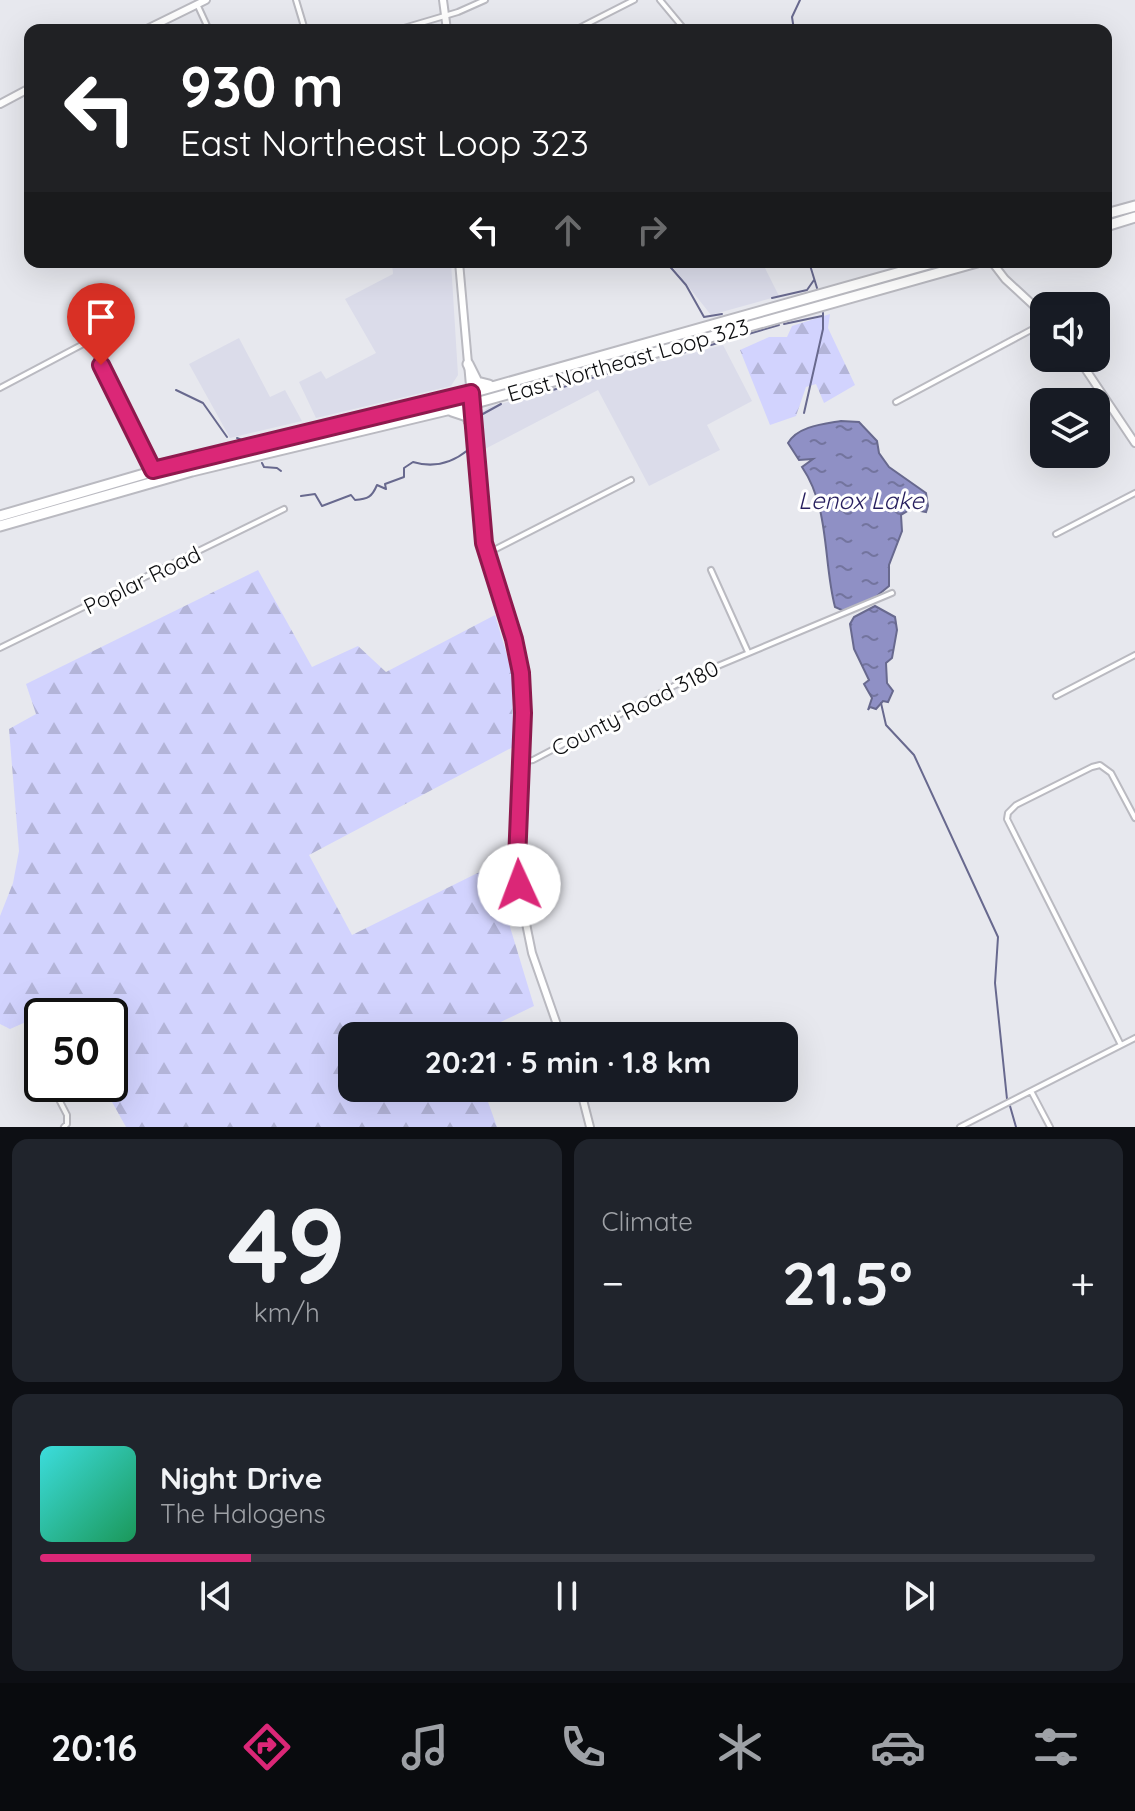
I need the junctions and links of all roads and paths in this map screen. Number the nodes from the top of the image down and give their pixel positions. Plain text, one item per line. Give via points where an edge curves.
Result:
1 (206, 0) edge
2 (296, 0) edge
3 (443, 0) edge
4 (485, 0) edge
5 (634, 0) edge
6 (660, 0) edge
7 (197, 4) junction
8 (446, 15) junction
9 (157, 24) edge
10 (206, 24) edge
11 (303, 24) edge
12 (417, 24) edge
13 (447, 24) edge
14 (587, 24) edge
15 (680, 24) edge
16 (24, 91) edge
17 (0, 104) edge
18 (1135, 206) edge
19 (1112, 212) edge
20 (1135, 217) edge
21 (1112, 224) edge
22 (460, 268) edge
23 (915, 268) edge
24 (942, 268) edge
25 (997, 268) edge
26 (1030, 302) edge
27 (729, 320) junction
28 (1030, 330) edge
29 (732, 331) junction
30 (651, 348) junction
31 (468, 364) junction
32 (1088, 372) edge
33 (549, 376) junction
34 (504, 383) junction
35 (0, 388) edge
36 (471, 393) junction
37 (896, 402) dead end
38 (472, 404) junction
39 (445, 411) junction
40 (388, 419) junction
41 (474, 431) junction
42 (1134, 440) edge
43 (271, 441) junction
44 (273, 452) junction
45 (190, 466) junction
46 (154, 476) junction
47 (631, 480) dead end
48 (1135, 493) edge
49 (284, 509) dead end
50 (26, 512) junction
51 (0, 516) edge
52 (0, 526) edge
53 (1056, 534) dead end
54 (486, 554) junction
55 (711, 570) dead end
56 (892, 593) dead end
57 (0, 648) edge
58 (748, 652) junction
59 (1135, 655) edge
60 (1056, 696) dead end
61 (521, 762) junction
62 (1135, 818) edge
63 (556, 1022) edge
64 (1135, 1038) edge
65 (1121, 1045) junction
66 (1031, 1091) junction
67 (60, 1102) edge
68 (584, 1102) edge
69 (66, 1125) edge
70 (590, 1127) edge
71 (960, 1127) edge
72 (1050, 1127) edge

1 - 7 main road
2 - 11 street
3 - 8 main road
4 - 8 street
5 - 14 street
6 - 15 street
7 - 9 main road
7 - 10 street
8 - 12 street
8 - 13 main road
16 - 17 main road
18 - 19 highway
20 - 21 highway
22 - 31 main road
23 - 27 highway, East Northeast Loop 323
24 - 29 highway, East Northeast Loop 323
25 - 26 main road
27 - 29 highway
27 - 30 highway, East Northeast Loop 323
28 - 37 street
29 - 30 highway, East Northeast Loop 323
30 - 33 highway, East Northeast Loop 323
31 - 34 highway via 478,383
31 - 36 main road
32 - 42 main road
33 - 34 highway, East Northeast Loop 323
33 - 38 highway, East Northeast Loop 323
34 - 36 highway, East Northeast Loop 323
35 - 46 street via 89,341
36 - 38 main road
36 - 40 highway, East Northeast Loop 323
38 - 39 highway, East Northeast Loop 323
38 - 41 main road
39 - 40 highway, East Northeast Loop 323
39 - 41 highway via 466,414
40 - 43 highway, East Northeast Loop 323
40 - 44 highway, East Northeast Loop 323
41 - 54 main road
43 - 44 highway
43 - 45 highway, East Northeast Loop 323
44 - 45 highway, East Northeast Loop 323
45 - 46 highway, East Northeast Loop 323
46 - 50 highway, East Northeast Loop 323
47 - 54 street
48 - 53 street
49 - 57 street, Poplar Road
50 - 51 highway, East Northeast Loop 323
50 - 52 highway, East Northeast Loop 323
54 - 61 main road via 520,665
55 - 58 street
56 - 58 street, County Road 3180
58 - 61 street, County Road 3180
59 - 60 street
61 - 63 main road via 517,861 522,907
62 - 65 street via 1111,773 1098,765 1016,805 1007,819
64 - 65 street
65 - 66 street
66 - 71 street
66 - 72 street
67 - 69 street
68 - 70 main road

